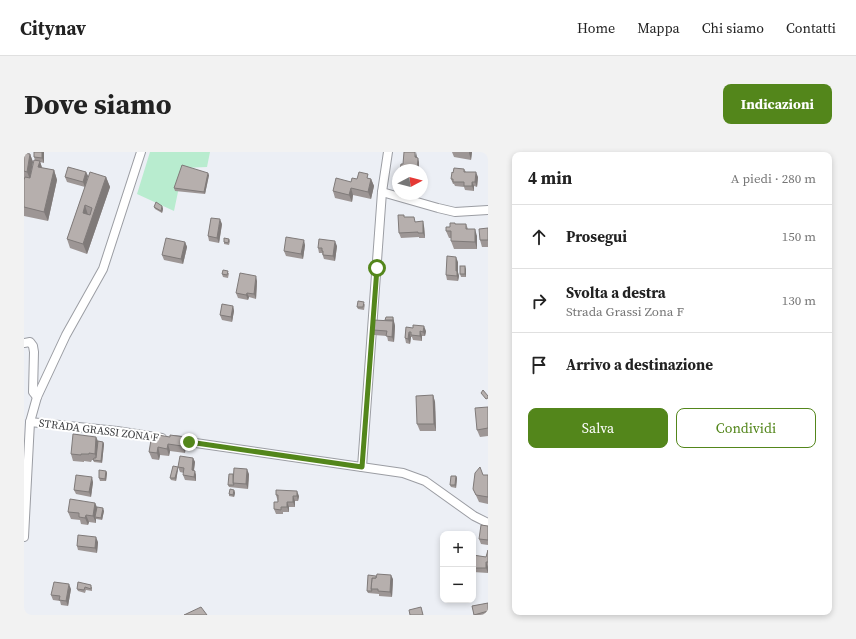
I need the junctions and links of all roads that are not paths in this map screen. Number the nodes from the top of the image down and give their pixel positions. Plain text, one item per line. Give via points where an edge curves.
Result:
1 (140, 152) edge
2 (388, 152) edge
3 (382, 192) junction
4 (488, 210) edge
5 (24, 343) edge
6 (37, 397) junction
7 (30, 422) junction
8 (362, 467) junction
9 (488, 523) edge
10 (24, 537) edge

1 - 6 street, STRADA GRASSI ZONA F via 103,269 66,335
2 - 3 street
3 - 4 street via 455,212
3 - 8 street
5 - 6 street via 30,342 33,346 33,392
6 - 7 street, STRADA GRASSI ZONA F
7 - 8 street, STRADA GRASSI ZONA F via 117,431
7 - 10 street, STRADA GRASSI ZONA F
8 - 9 street, STRADA GRASSI ZONA F via 403,473 425,481

